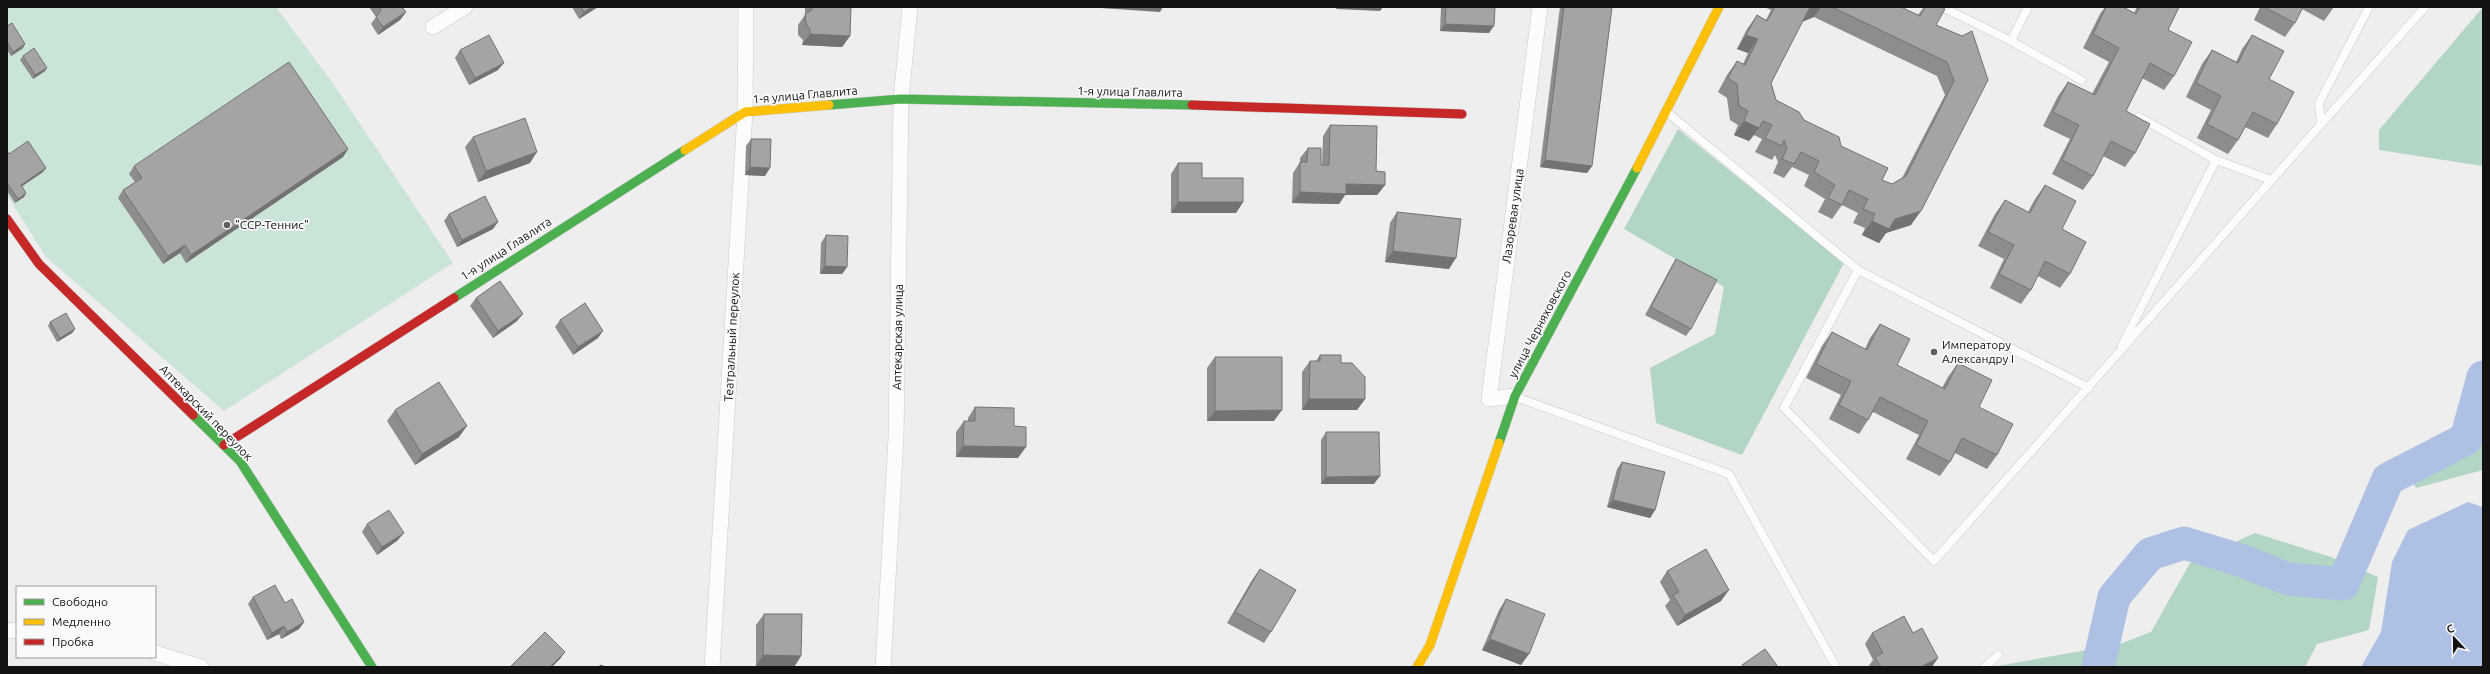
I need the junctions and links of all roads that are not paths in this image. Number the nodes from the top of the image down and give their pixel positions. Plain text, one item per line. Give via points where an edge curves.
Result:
1 (465, 7) edge
2 (746, 7) edge
3 (910, 7) edge
4 (1540, 7) edge
5 (1719, 7) edge
6 (1942, 7) edge
7 (2028, 7) edge
8 (2369, 7) edge
9 (2423, 8) edge
10 (433, 27) dead end
11 (2011, 41) junction
12 (2082, 80) dead end
13 (901, 99) junction
14 (745, 112) junction
15 (1667, 112) junction
16 (1462, 114) dead end
17 (2139, 117) edge
18 (2320, 124) junction
19 (2216, 160) junction
20 (2271, 180) junction
21 (7, 219) edge
22 (1858, 270) junction
23 (2116, 357) junction
24 (2089, 388) junction
25 (1515, 396) junction
26 (224, 445) junction
27 (156, 652) edge
28 (1998, 655) dead end
29 (201, 667) edge
30 (372, 667) edge
31 (712, 667) edge
32 (883, 667) edge
33 (1417, 667) edge
34 (1836, 667) edge
35 (1985, 667) edge

1 - 10 street
2 - 14 street, Театральный переулок
3 - 13 street, Аптекарская улица
4 - 25 street, Лазоревая улица via 1489,399
5 - 15 street, улица Черняховского
6 - 11 lane
7 - 11 lane
8 - 18 lane via 2319,103
9 - 18 lane
11 - 12 lane
13 - 14 street, 1-я улица Главлита
13 - 16 street, 1-я улица Главлита via 1354,109
13 - 32 street, Аптекарская улица via 896,438
14 - 26 street, 1-я улица Главлита
14 - 31 street, Театральный переулок
15 - 22 lane
15 - 25 street, улица Черняховского
17 - 19 lane
18 - 20 lane
19 - 20 lane
19 - 23 lane
20 - 23 lane
21 - 26 street, Аптекарский переулок via 39,264
22 - 24 lane
22 - 24 lane via 1784,408 1934,561
23 - 24 lane
25 - 33 street, улица Черняховского via 1430,645
25 - 34 lane via 1729,474
26 - 30 street, Аптекарский переулок via 240,461
27 - 29 street
28 - 35 lane

